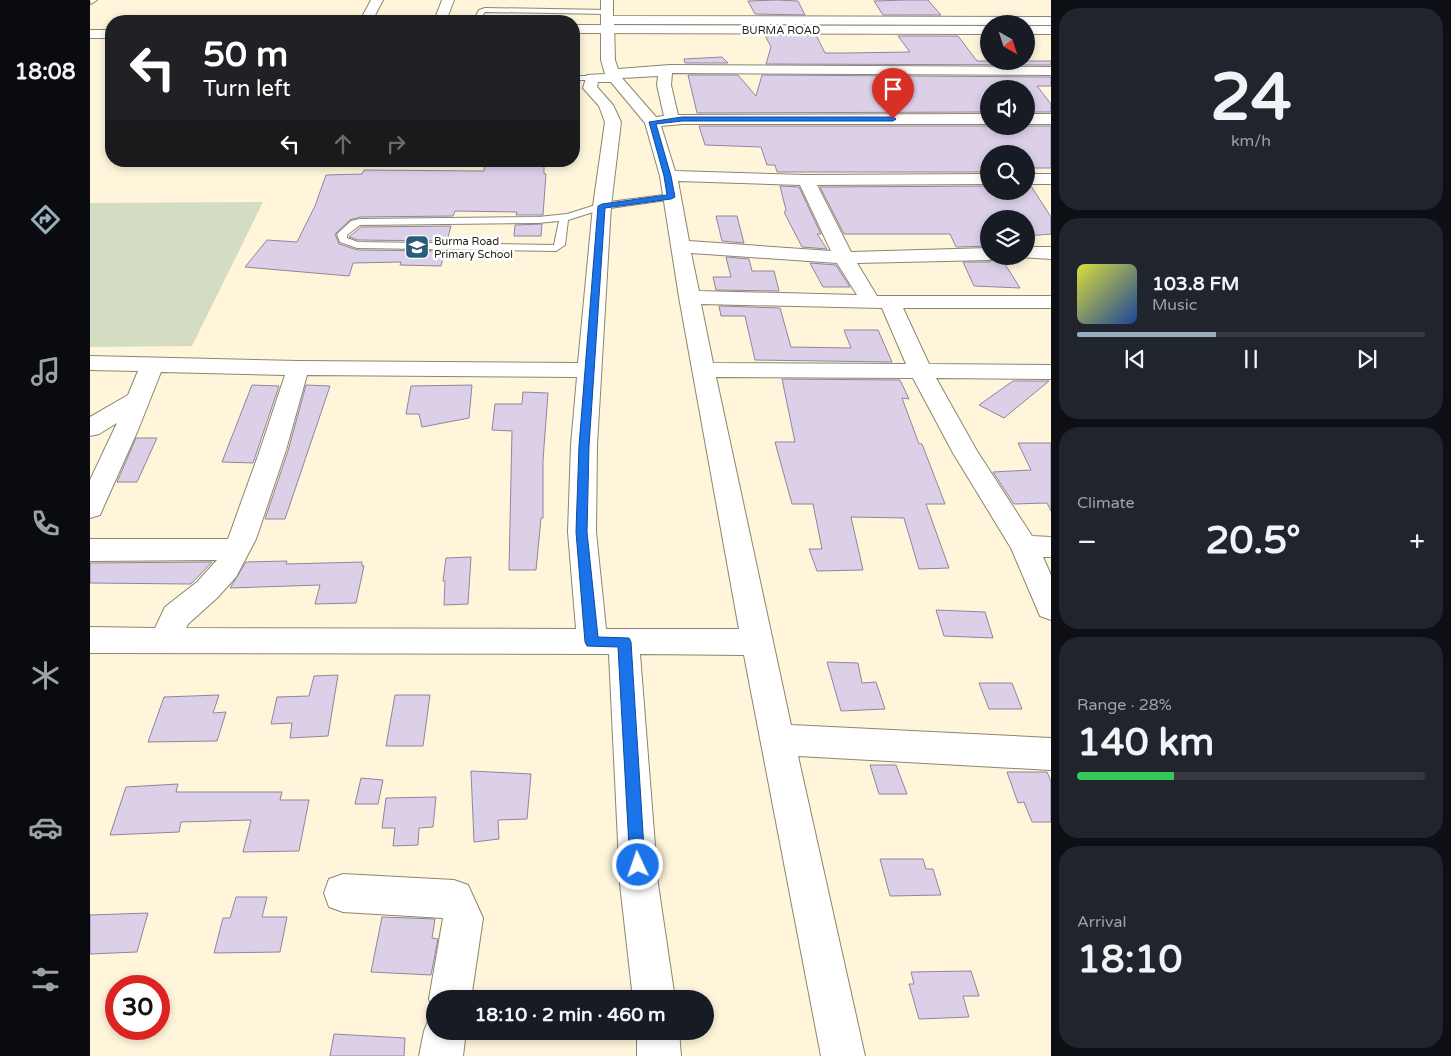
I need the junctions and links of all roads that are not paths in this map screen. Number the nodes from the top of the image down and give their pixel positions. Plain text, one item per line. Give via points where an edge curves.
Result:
1 (377, 0) edge
2 (448, 0) edge
3 (369, 15) edge
4 (442, 15) edge
5 (480, 15) edge
6 (557, 15) edge
7 (580, 17) edge
8 (608, 19) edge
9 (1051, 21) edge
10 (580, 27) edge
11 (90, 29) edge
12 (105, 29) edge
13 (980, 30) edge
14 (1035, 30) edge
15 (1051, 30) edge
16 (580, 32) edge
17 (90, 34) edge
18 (105, 34) edge
19 (980, 36) edge
20 (1035, 36) edge
21 (1051, 36) edge
22 (666, 70) junction
23 (1051, 71) edge
24 (598, 77) edge
25 (980, 119) edge
26 (1035, 119) edge
27 (1051, 119) edge
28 (662, 121) junction
29 (980, 179) edge
30 (1035, 179) edge
31 (1051, 179) edge
32 (806, 180) junction
33 (669, 186) junction
34 (602, 206) junction
35 (564, 218) junction
36 (680, 246) junction
37 (1051, 253) edge
38 (980, 254) edge
39 (1035, 254) edge
40 (844, 258) junction
41 (689, 297) junction
42 (880, 302) junction
43 (1051, 302) edge
44 (94, 364) edge
45 (152, 365) junction
46 (298, 368) junction
47 (589, 370) junction
48 (703, 370) junction
49 (920, 370) junction
50 (1051, 372) edge
51 (139, 399) junction
52 (90, 428) edge
53 (90, 508) edge
54 (1038, 547) edge
55 (90, 550) edge
56 (236, 550) junction
57 (1051, 608) edge
58 (90, 640) edge
59 (165, 640) junction
60 (608, 642) junction
61 (756, 642) junction
62 (777, 740) junction
63 (1051, 754) edge
64 (343, 894) dead end
65 (451, 990) edge
66 (653, 990) edge
67 (444, 1040) edge
68 (658, 1040) edge
69 (441, 1056) edge
70 (659, 1056) edge
71 (843, 1056) edge

1 - 3 street
2 - 4 street
5 - 6 lane via 485,10
7 - 8 lane
8 - 9 street
8 - 10 street, BURMA ROAD
8 - 13 street, BURMA ROAD
8 - 16 street, BURMA ROAD
8 - 19 street, BURMA ROAD
8 - 24 street via 608,60
11 - 12 street
14 - 15 street
17 - 18 street
20 - 21 street
22 - 23 street
22 - 24 street
22 - 28 street
24 - 28 street
24 - 34 street via 590,88 606,105 613,122
25 - 28 street
26 - 27 street
28 - 33 street
29 - 32 street
30 - 31 street
32 - 33 street
32 - 40 street
33 - 34 lane
33 - 36 street
34 - 35 lane
34 - 47 street
35 - 35 lane via 496,222 360,222 342,234 343,240 357,245 556,248 560,245
36 - 40 street
36 - 41 street
37 - 39 street
38 - 40 street
40 - 42 street
41 - 42 street
41 - 48 street
42 - 43 street
42 - 49 street
44 - 45 street
45 - 46 street
45 - 51 street
46 - 47 street
46 - 56 street via 273,450
47 - 60 street via 582,532
48 - 49 street
48 - 61 street
49 - 50 street
49 - 54 street via 966,453
51 - 52 street
51 - 53 street
54 - 57 street
55 - 56 street
56 - 59 street via 226,569 207,590 176,616
58 - 59 street
59 - 60 street
60 - 61 street
60 - 66 street
61 - 62 street
62 - 63 street
62 - 71 street
64 - 65 street via 454,899 463,918
67 - 69 street
68 - 70 street

